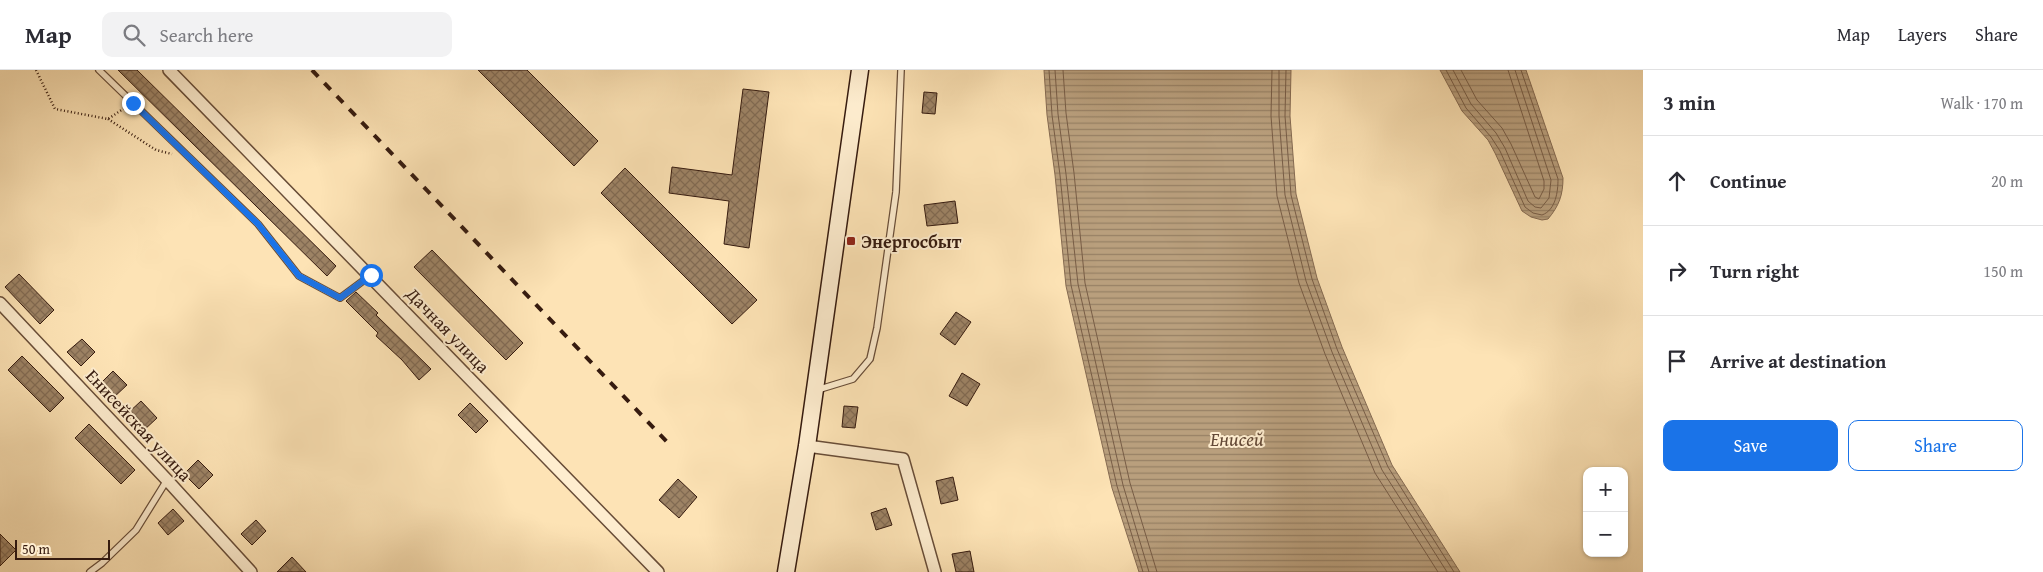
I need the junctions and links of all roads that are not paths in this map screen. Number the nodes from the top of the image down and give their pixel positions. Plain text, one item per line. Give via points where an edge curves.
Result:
1 (99, 70) edge
2 (169, 70) edge
3 (860, 70) edge
4 (901, 70) edge
5 (371, 275) junction
6 (0, 303) edge
7 (815, 390) junction
8 (807, 446) junction
9 (167, 480) junction
10 (90, 572) edge
11 (251, 572) edge
12 (658, 572) edge
13 (786, 572) edge
14 (935, 572) edge

1 - 5 lane via 258,224 299,276 340,298
2 - 5 street, Дачная улица
3 - 7 main road
4 - 7 lane via 896,192 870,359 853,379
5 - 12 street, Дачная улица
6 - 9 street, Енисейская улица
7 - 8 main road
8 - 13 main road
8 - 14 street via 903,459
9 - 10 lane via 136,530
9 - 11 street, Енисейская улица

